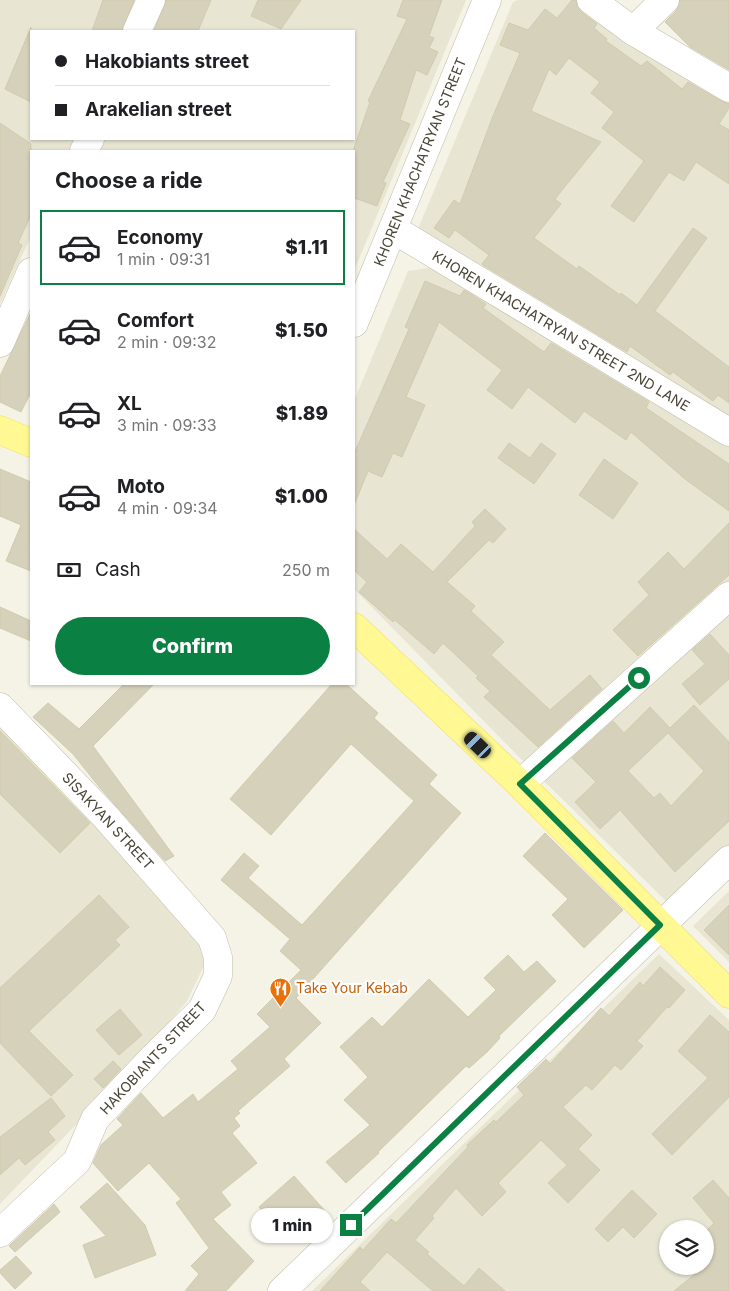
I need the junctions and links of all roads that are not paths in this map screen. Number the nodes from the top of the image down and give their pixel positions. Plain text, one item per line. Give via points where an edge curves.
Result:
1 (151, 0) edge
2 (487, 0) edge
3 (591, 0) edge
4 (665, 0) edge
5 (137, 30) edge
6 (633, 30) junction
7 (729, 88) edge
8 (392, 229) junction
9 (30, 274) edge
10 (355, 321) edge
11 (0, 343) edge
12 (0, 430) edge
13 (729, 432) edge
14 (30, 443) edge
15 (729, 596) edge
16 (355, 627) edge
17 (0, 706) edge
18 (520, 784) junction
19 (729, 860) edge
20 (660, 925) junction
21 (212, 938) joint
22 (729, 994) edge
23 (0, 1233) edge
24 (282, 1291) edge

1 - 5 street
2 - 8 street, KHOREN KHACHATRYAN STREET
3 - 6 street
4 - 6 street
6 - 7 street
8 - 10 street, KHOREN KHACHATRYAN STREET
8 - 13 street, KHOREN KHACHATRYAN STREET 2ND LANE
9 - 11 street
12 - 14 main road
15 - 18 street
16 - 18 main road
17 - 21 street, SISAKYAN STREET via 104,815
18 - 20 main road
19 - 20 street
20 - 22 main road
20 - 24 street
21 - 23 street, HAKOBIANTS STREET via 218,957 218,976 202,1010 95,1119 77,1161

